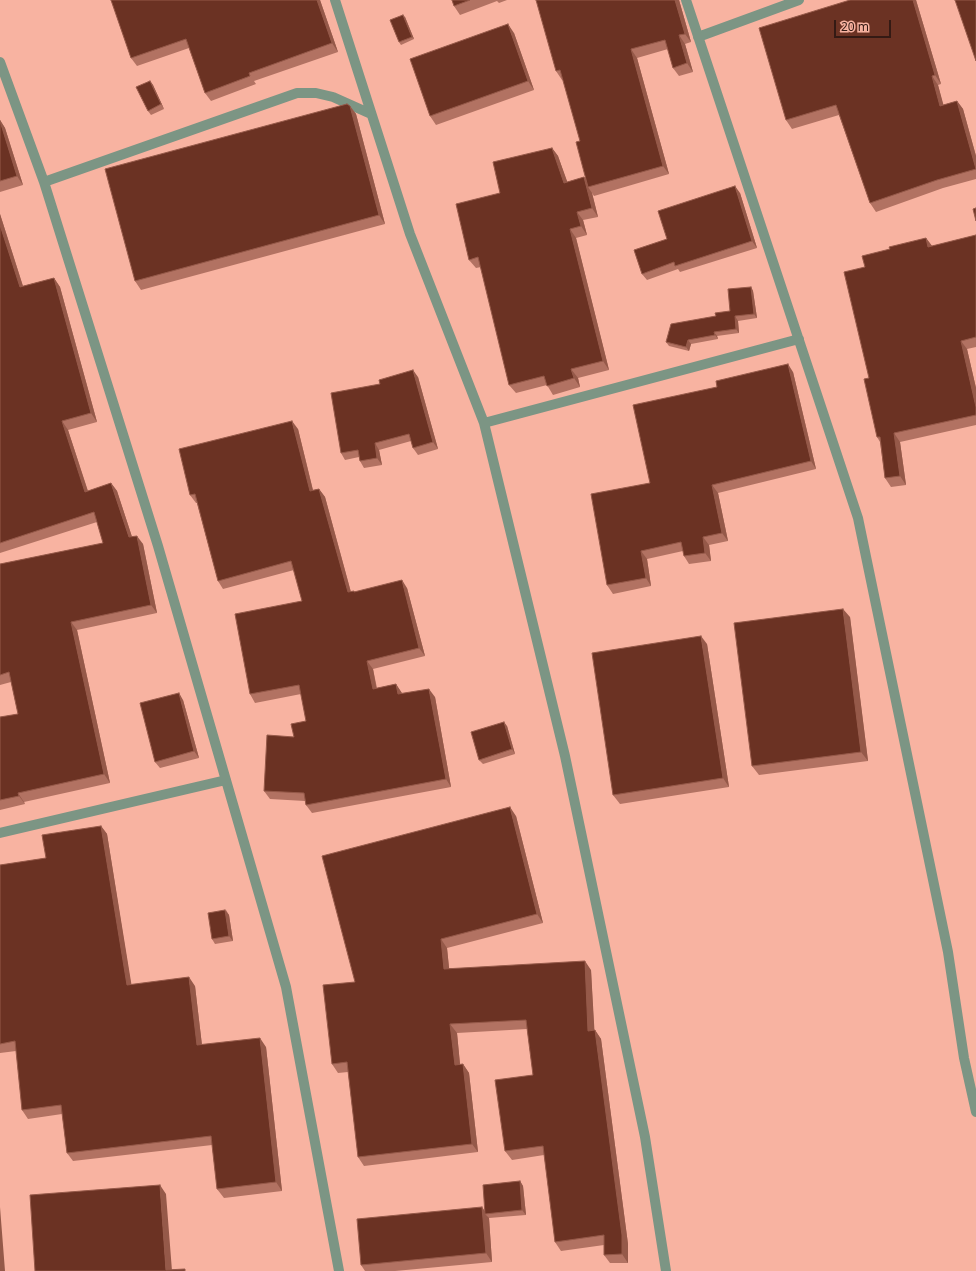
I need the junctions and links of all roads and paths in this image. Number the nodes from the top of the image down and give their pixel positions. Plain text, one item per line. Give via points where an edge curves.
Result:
1 (335, 0) edge
2 (686, 0) edge
3 (799, 0) edge
4 (698, 37) junction
5 (0, 62) edge
6 (371, 114) junction
7 (44, 182) junction
8 (799, 339) junction
9 (484, 423) junction
10 (226, 780) junction
11 (0, 833) edge
12 (976, 1112) edge
13 (339, 1271) edge
14 (666, 1271) edge

1 - 6 lane
2 - 4 lane
3 - 4 lane
4 - 8 lane
5 - 7 lane
6 - 7 lane via 333,97 316,93 297,93
6 - 9 lane via 410,234
7 - 10 lane via 158,546
8 - 9 lane
8 - 12 lane via 858,518 948,952 964,1058
9 - 14 lane via 566,763 645,1137
10 - 11 lane
10 - 13 lane via 286,987

